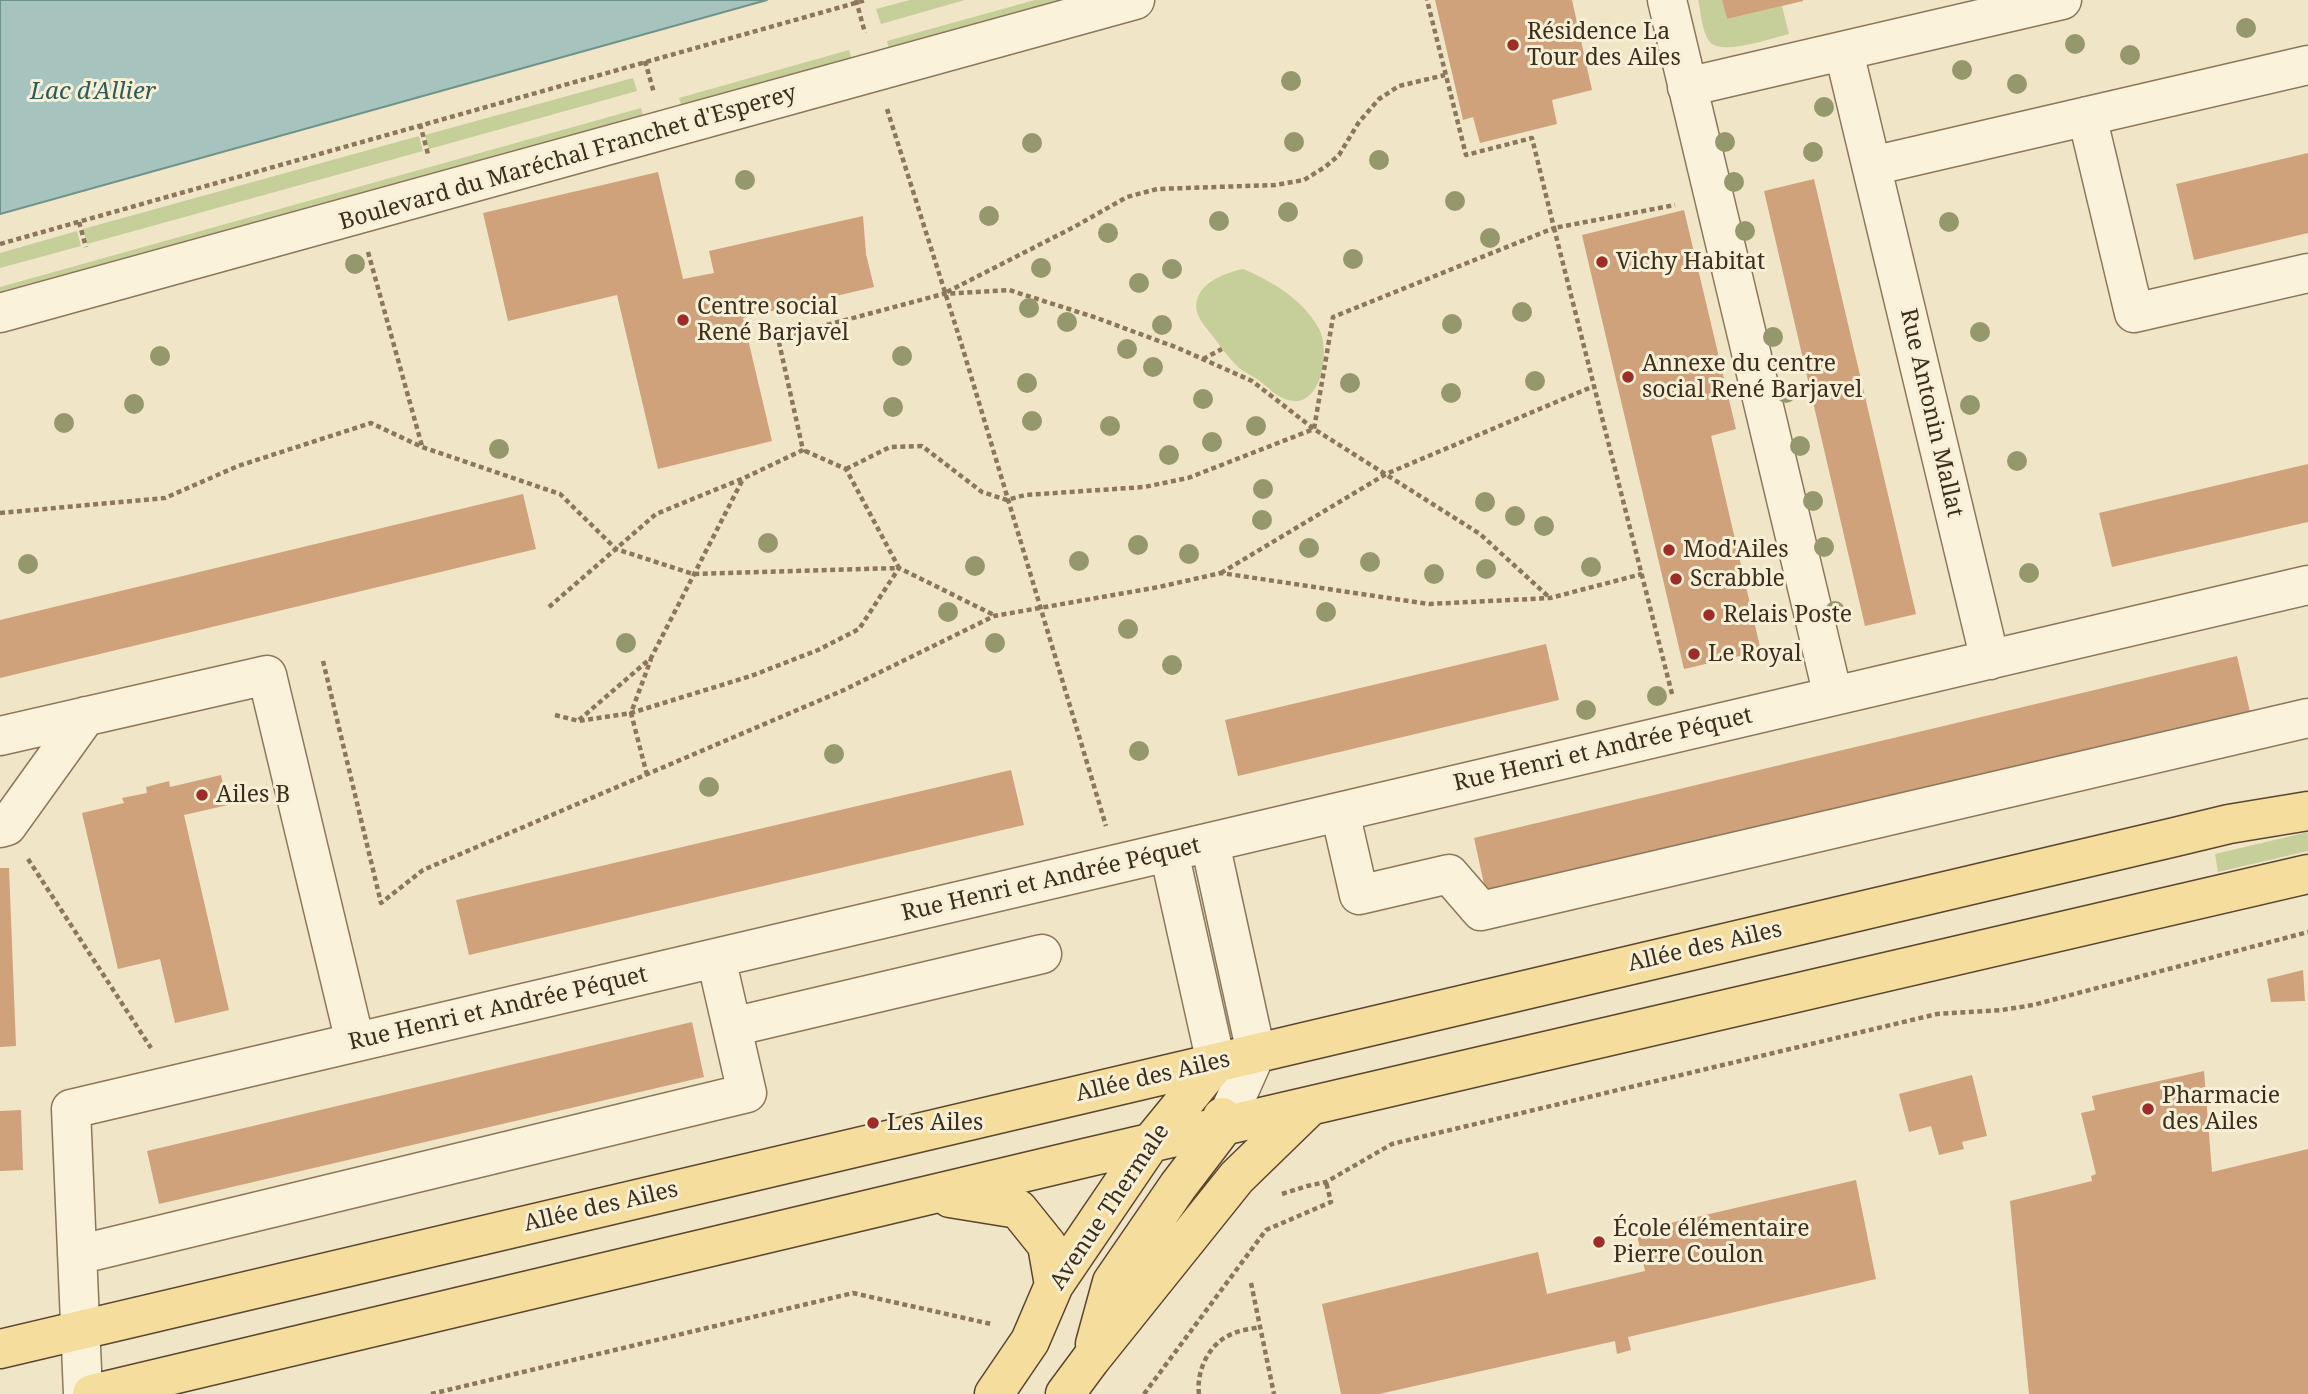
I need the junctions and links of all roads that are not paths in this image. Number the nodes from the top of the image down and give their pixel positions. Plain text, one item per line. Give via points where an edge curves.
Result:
1 (1135, 0) edge
2 (1667, 0) edge
3 (2062, 0) edge
4 (1844, 52) junction
5 (2308, 65) edge
6 (1687, 87) junction
7 (2087, 116) junction
8 (1872, 166) junction
9 (2308, 273) edge
10 (0, 313) edge
11 (2308, 585) edge
12 (1990, 660) junction
13 (1833, 696) junction
14 (86, 716) junction
15 (2308, 718) edge
16 (0, 736) edge
17 (2308, 792) edge
18 (2308, 811) edge
19 (1340, 812) junction
20 (2229, 824) junction
21 (3, 827) edge
22 (1210, 843) junction
23 (1169, 852) junction
24 (2308, 874) edge
25 (1042, 954) dead end
26 (716, 958) junction
27 (732, 1027) junction
28 (355, 1042) junction
29 (1256, 1053) junction
30 (1216, 1063) junction
31 (1308, 1107) junction
32 (1223, 1127) junction
33 (1149, 1145) junction
34 (934, 1195) junction
35 (77, 1255) junction
36 (1054, 1285) junction
37 (80, 1330) junction
38 (0, 1349) edge
39 (1091, 1359) junction
40 (83, 1394) edge
41 (92, 1394) edge
42 (994, 1394) edge
43 (1065, 1394) edge

1 - 10 street, Boulevard du Maréchal Franchet d'Esperey
2 - 6 street
3 - 4 street
4 - 6 street
4 - 8 street, Rue Antonin Mallat
5 - 7 street
6 - 13 street
7 - 8 street
7 - 9 street via 2134,313
8 - 12 street, Rue Antonin Mallat
11 - 12 street, Rue Henri et Andrée Péquet
12 - 13 street, Rue Henri et Andrée Péquet
13 - 19 street, Rue Henri et Andrée Péquet
14 - 16 street
14 - 21 street
14 - 28 street via 267,675
15 - 19 street via 1480,911 1449,874 1359,895
17 - 20 main road
18 - 20 main road, Allée des Ailes
19 - 22 street, Rue Henri et Andrée Péquet
20 - 29 main road, Allée des Ailes
22 - 23 street, Rue Henri et Andrée Péquet
22 - 29 street
23 - 26 street, Rue Henri et Andrée Péquet
23 - 30 street
24 - 31 main road
25 - 27 street
26 - 27 street
26 - 28 street, Rue Henri et Andrée Péquet
27 - 35 street via 747,1093
28 - 35 street, Rue Henri et Andrée Péquet via 71,1109
29 - 30 main road, Allée des Ailes
29 - 32 street
30 - 32 main road
30 - 33 main road, Avenue Thermale
30 - 37 main road, Allée des Ailes
31 - 32 main road
31 - 39 main road via 1237,1177
32 - 33 main road
32 - 39 main road via 1112,1282
33 - 34 main road
33 - 36 main road, Avenue Thermale
34 - 36 main road via 1018,1209 1047,1245
34 - 41 main road
35 - 37 street, Rue Henri et Andrée Péquet
36 - 42 main road, Avenue Thermale via 1030,1341
37 - 38 main road, Allée des Ailes
37 - 40 street, Rue Henri et Andrée Péquet
39 - 43 main road

